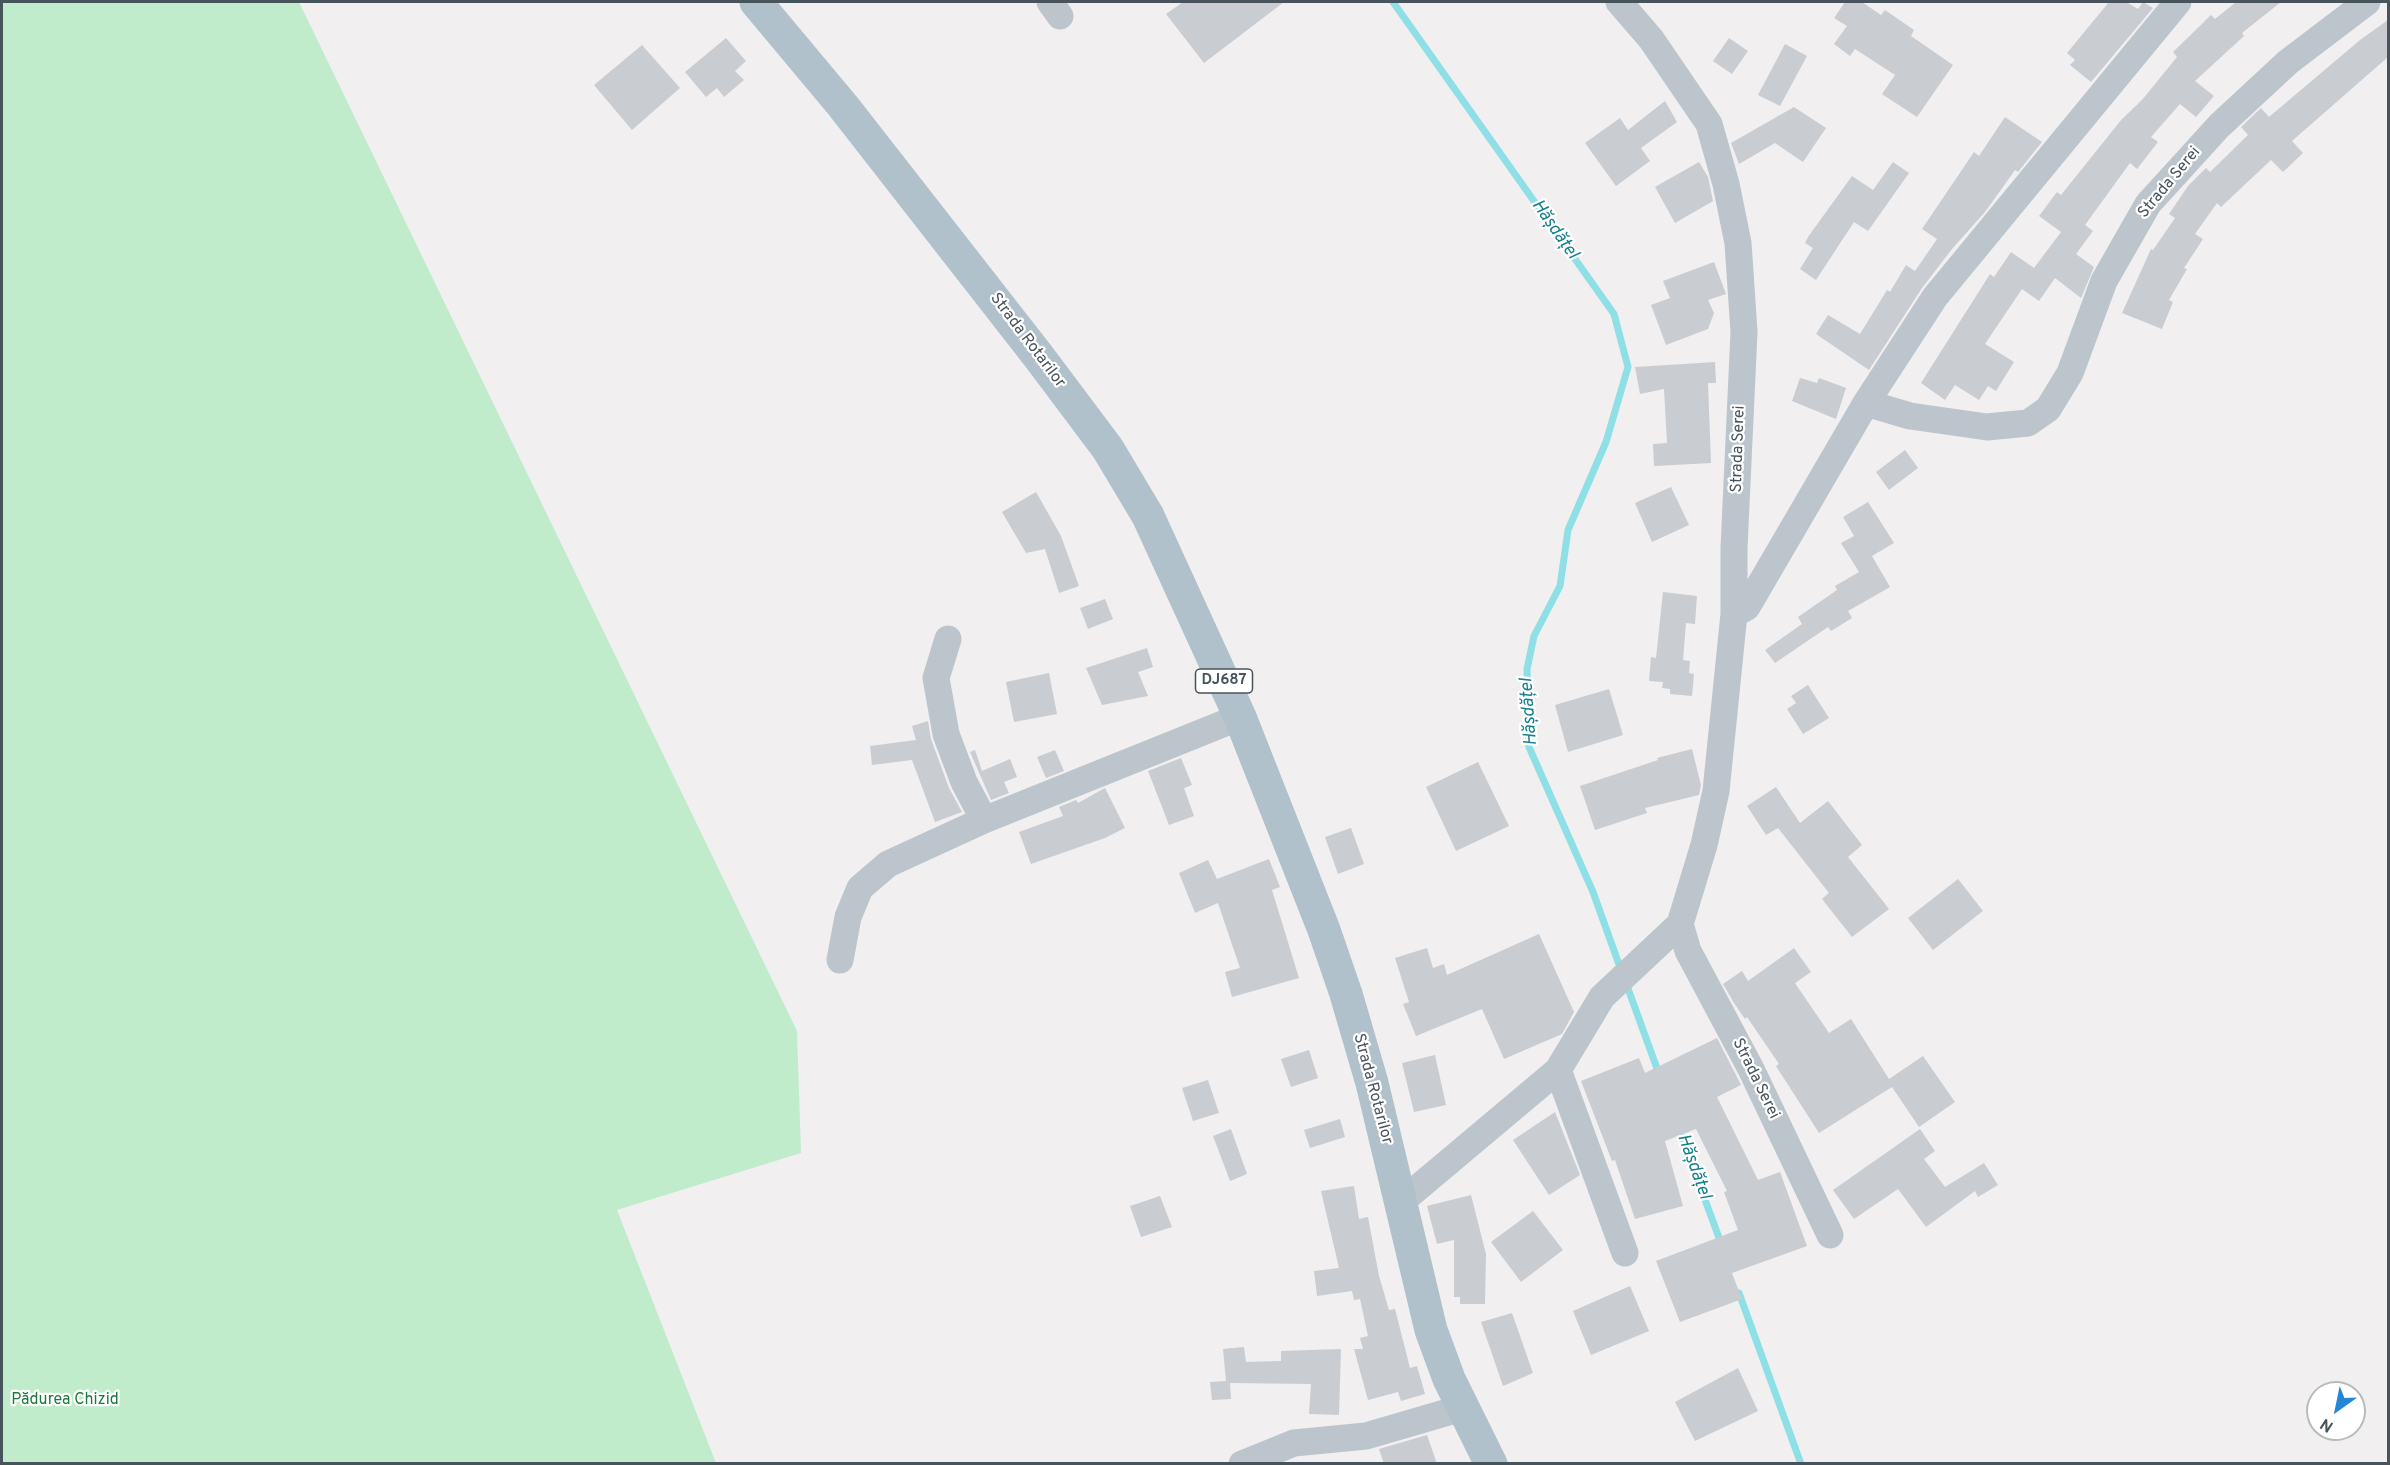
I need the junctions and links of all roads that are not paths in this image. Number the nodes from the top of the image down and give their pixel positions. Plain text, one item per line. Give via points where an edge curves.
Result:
1 (756, 2) edge
2 (1619, 2) edge
3 (2178, 2) edge
4 (2367, 2) edge
5 (1866, 403) junction
6 (1734, 548) junction
7 (1770, 567) junction
8 (1734, 614) junction
9 (948, 639) dead end
10 (1240, 717) junction
11 (984, 820) junction
12 (1680, 924) junction
13 (840, 960) dead end
14 (1558, 1070) junction
15 (1401, 1202) junction
16 (1830, 1235) dead end
17 (1625, 1253) dead end
18 (1462, 1408) junction
19 (1242, 1464) edge
20 (1491, 1464) edge

1 - 10 main road, Strada Rotarilor / DJ687 via 947,237 1108,449 1166,552
2 - 6 street, Strada Serei via 1651,39 1709,124 1728,194 1738,243 1744,332
3 - 5 street via 1960,264
4 - 5 street, Strada Serei via 2288,62 2218,126 2148,204 2104,281 2070,373 2048,409 2028,423 1987,428 1910,416
5 - 7 street
6 - 7 street
6 - 8 street, Strada Serei
7 - 8 street via 1746,607
8 - 12 street, Strada Serei via 1716,791
9 - 11 street via 936,678 944,722 964,782
10 - 11 street
10 - 15 main road, Strada Rotarilor / DJ687 via 1292,844 1346,994
11 - 13 street via 888,864 860,888
12 - 14 street via 1602,997
12 - 16 street, Strada Serei via 1688,951 1751,1069
14 - 15 street
14 - 17 street
15 - 18 main road, Strada Rotarilor / DJ687 via 1431,1330
18 - 19 street via 1366,1436 1294,1443
18 - 20 main road, Strada Rotarilor / DJ687

